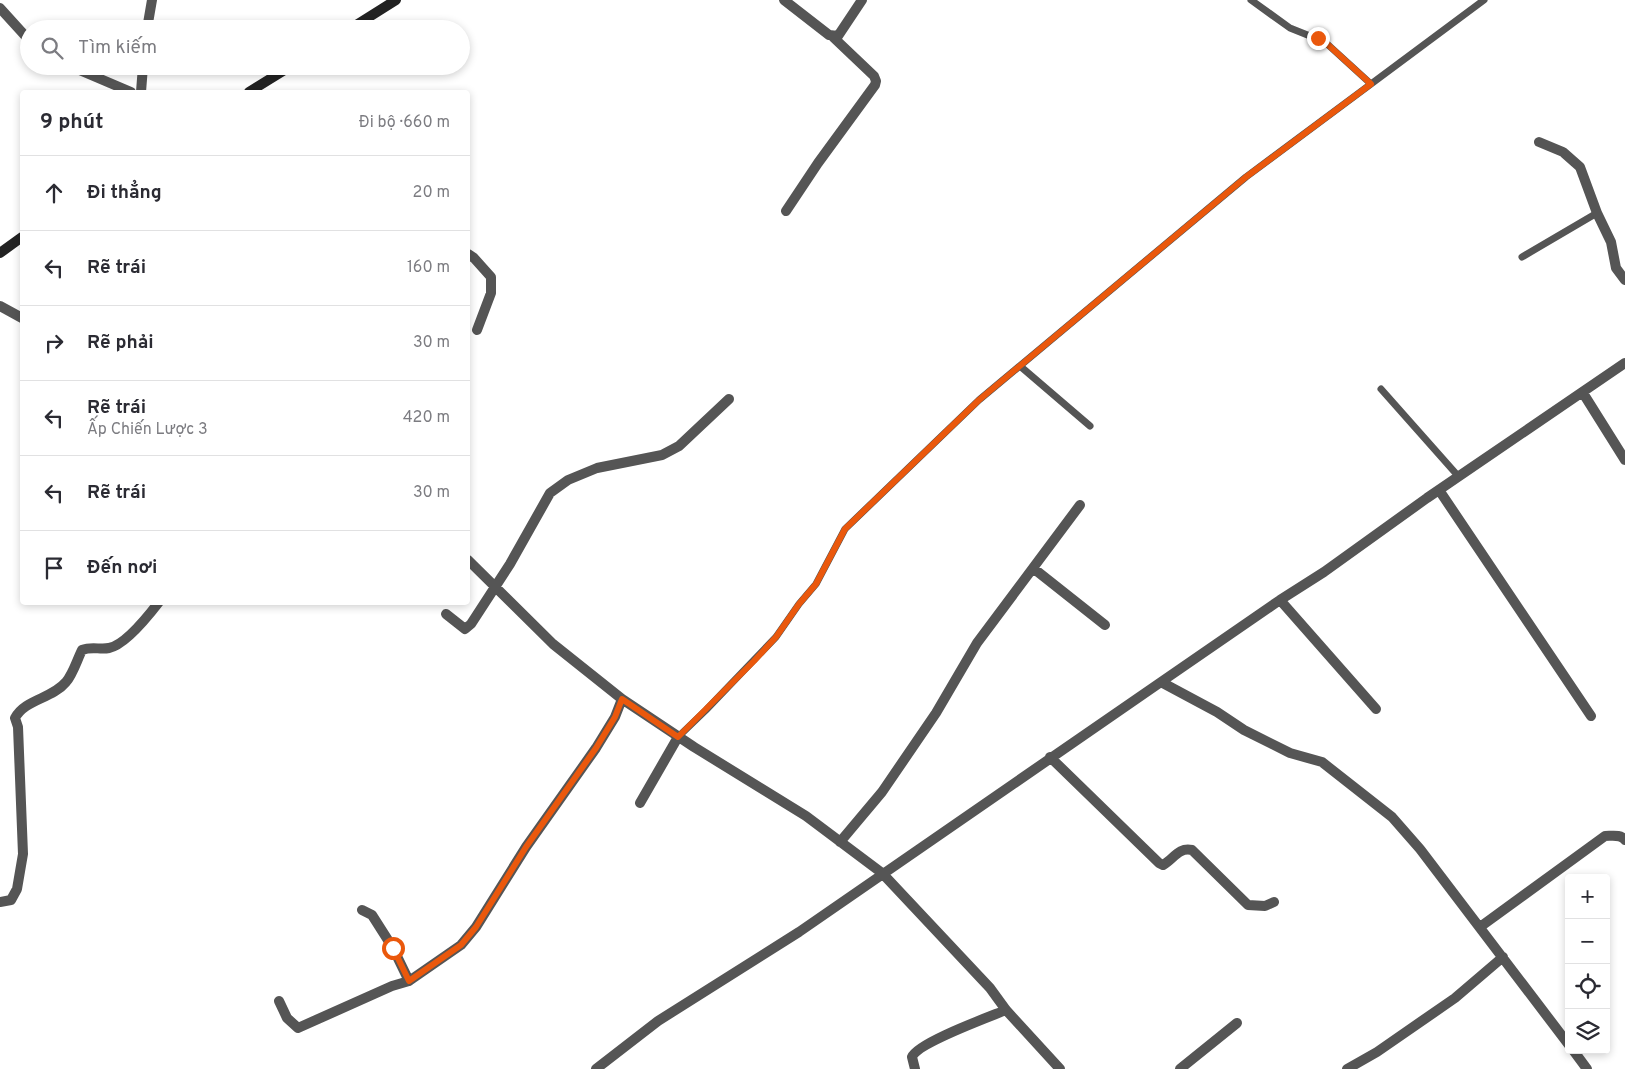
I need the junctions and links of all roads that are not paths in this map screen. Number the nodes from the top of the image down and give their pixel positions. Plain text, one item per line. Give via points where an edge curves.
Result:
1 (152, 0) edge
2 (396, 0) edge
3 (784, 0) edge
4 (862, 0) edge
5 (1251, 0) edge
6 (1484, 0) edge
7 (0, 8) edge
8 (149, 20) edge
9 (364, 20) edge
10 (20, 30) edge
11 (833, 37) junction
12 (91, 75) edge
13 (142, 75) edge
14 (276, 75) edge
15 (1371, 84) junction
16 (126, 90) edge
17 (141, 90) edge
18 (252, 90) edge
19 (1539, 142) dead end
20 (786, 211) dead end
21 (1597, 213) junction
22 (20, 238) edge
23 (0, 253) edge
24 (470, 255) edge
25 (1522, 257) dead end
26 (1625, 280) edge
27 (0, 306) edge
28 (20, 317) edge
29 (477, 330) dead end
30 (1625, 363) edge
31 (1020, 366) junction
32 (1381, 389) dead end
33 (1583, 393) junction
34 (729, 399) dead end
35 (1090, 426) dead end
36 (1625, 460) edge
37 (1459, 477) junction
38 (1439, 490) junction
39 (1080, 505) dead end
40 (470, 562) edge
41 (1032, 568) junction
42 (495, 586) junction
43 (1280, 600) junction
44 (156, 605) edge
45 (446, 614) dead end
46 (1105, 625) dead end
47 (1161, 682) junction
48 (622, 699) junction
49 (1376, 709) dead end
50 (1591, 716) dead end
51 (678, 737) junction
52 (1050, 757) junction
53 (640, 803) dead end
54 (1625, 840) edge
55 (840, 842) junction
56 (882, 873) junction
57 (0, 902) edge
58 (1274, 902) dead end
59 (362, 910) dead end
60 (1480, 927) junction
61 (1503, 957) junction
62 (409, 981) junction
63 (279, 1001) dead end
64 (1006, 1010) junction
65 (1237, 1023) dead end
66 (1565, 1040) edge
67 (1576, 1054) edge
68 (596, 1069) edge
69 (915, 1069) edge
70 (1060, 1069) edge
71 (1180, 1069) edge
72 (1348, 1069) edge
73 (1586, 1069) edge

1 - 8 street
2 - 9 main road
3 - 11 street
4 - 11 street via 838,36
5 - 15 lane via 1290,28 1325,42
6 - 15 lane
7 - 10 street
11 - 20 street via 867,69 876,80 875,84
12 - 16 street
13 - 17 street
14 - 18 main road
15 - 31 lane via 1246,177
19 - 21 street via 1563,152 1580,167
21 - 25 lane
21 - 26 street via 1611,242 1616,268
22 - 23 main road
24 - 29 street via 491,277 491,293
27 - 28 street
30 - 33 street
31 - 35 lane
31 - 51 lane via 979,400 845,529 816,584 776,637
32 - 37 lane
33 - 36 street
33 - 37 street
34 - 42 street via 679,446 662,455 597,468 568,480 550,493
37 - 38 street
38 - 43 street
38 - 50 street
39 - 41 street
40 - 42 street
41 - 46 street
41 - 55 street via 977,643 936,713 882,792
42 - 45 street via 466,629
42 - 48 street via 553,644
43 - 47 street
43 - 49 street
44 - 57 street via 125,639 110,648 82,650 67,682 19,710 14,718 18,727 23,854 17,889 11,900
47 - 52 street
47 - 60 street via 1244,730 1290,753 1322,762 1341,775 1392,816
48 - 51 street
48 - 62 street via 596,748 526,847 472,932 461,945
51 - 53 street
51 - 55 street via 806,816
52 - 56 street
52 - 58 street via 1159,863 1169,862 1181,850 1192,850 1248,905 1265,906
54 - 60 street via 1605,836
55 - 56 street
56 - 64 street via 990,988
56 - 68 street via 799,932 658,1021
59 - 62 street via 372,915
60 - 61 street
61 - 66 street
61 - 72 street via 1455,998
62 - 63 street via 298,1028 287,1018
64 - 69 street via 945,1035 915,1052 912,1057
64 - 70 street
65 - 71 street
67 - 73 street

